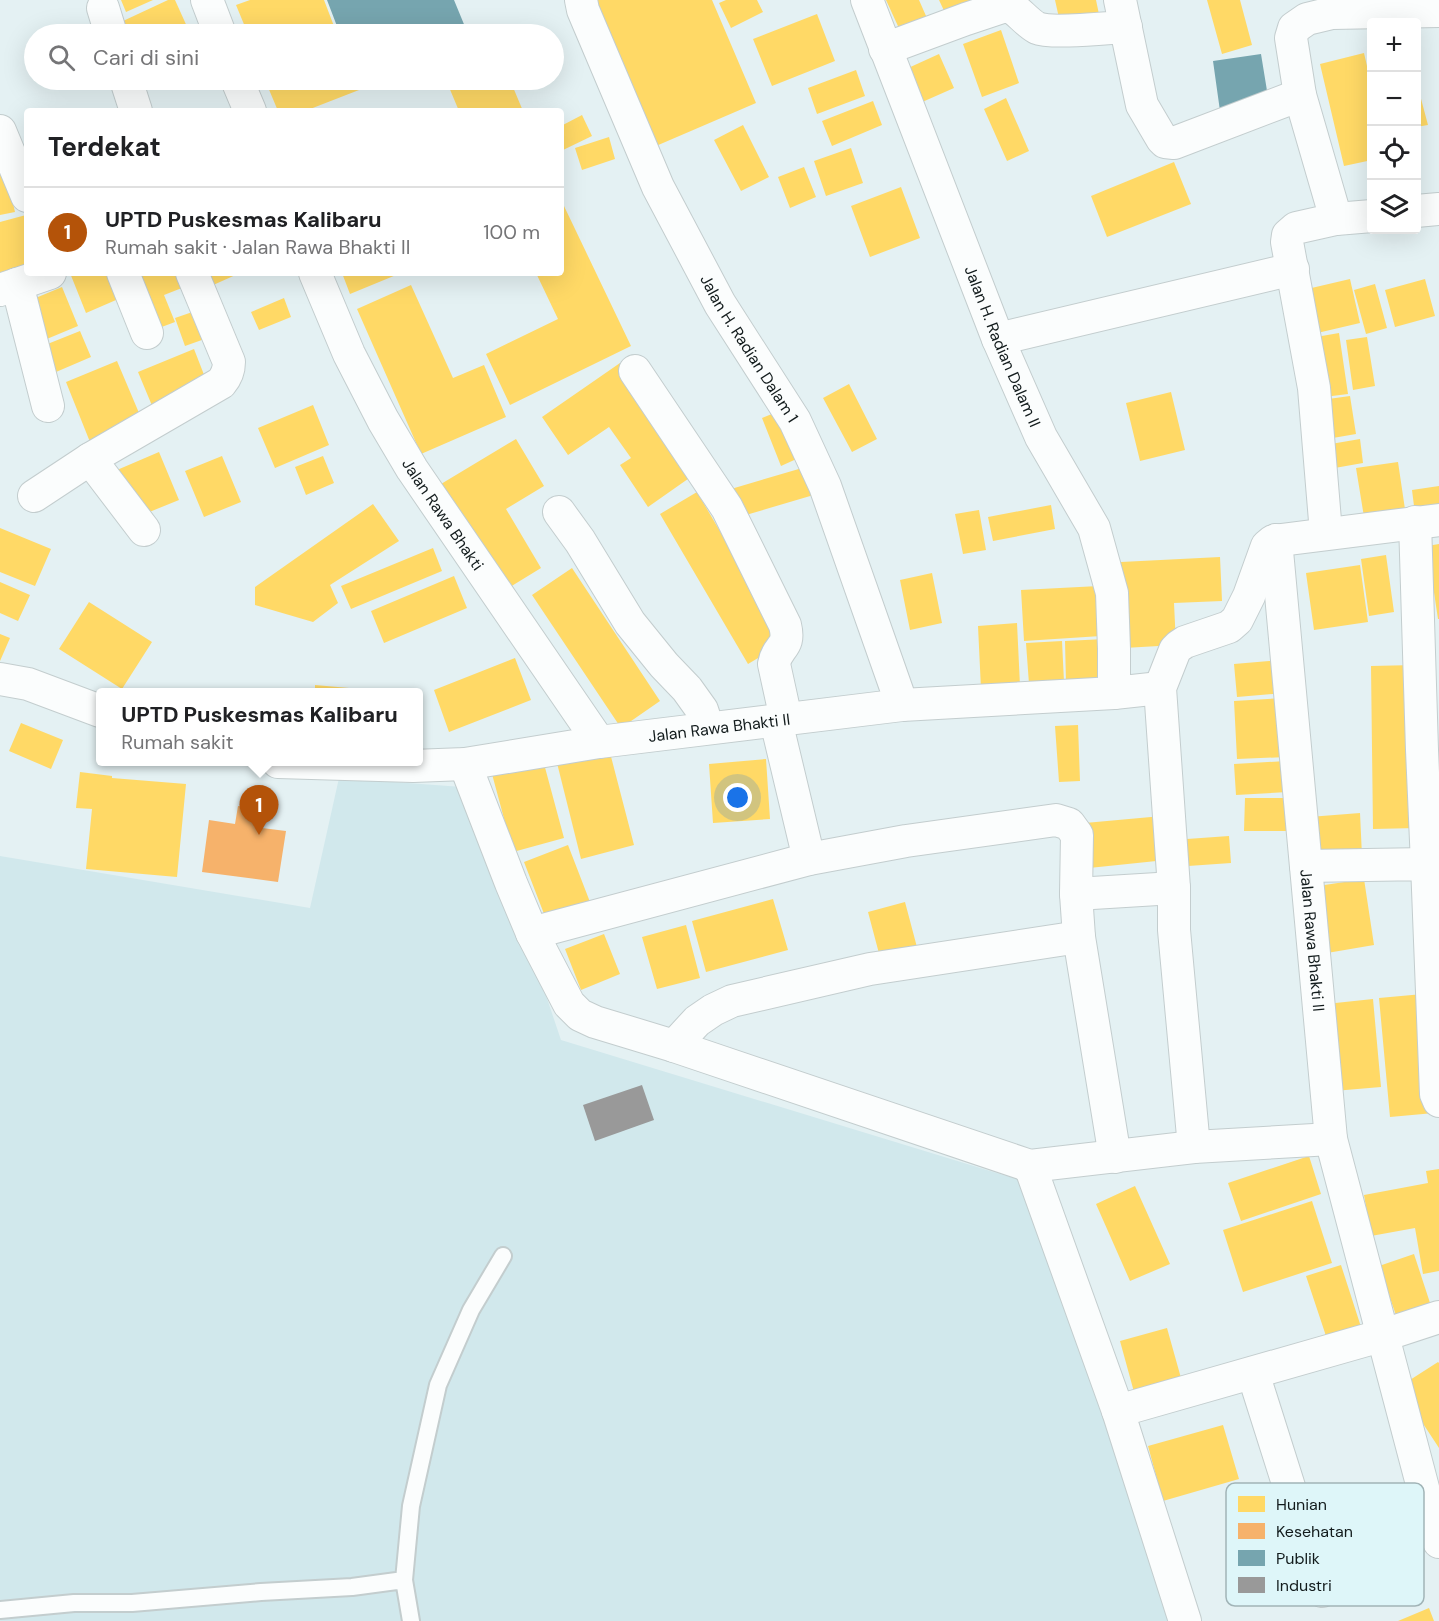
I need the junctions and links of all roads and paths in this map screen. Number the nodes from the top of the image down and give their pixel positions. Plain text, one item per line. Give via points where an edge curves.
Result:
1 (207, 0) edge
2 (581, 0) edge
3 (867, 0) edge
4 (1439, 11) edge
5 (1123, 14) edge
6 (216, 24) edge
7 (885, 49) junction
8 (129, 90) edge
9 (241, 90) edge
10 (1300, 94) junction
11 (135, 108) edge
12 (248, 108) edge
13 (3, 147) edge
14 (24, 190) edge
15 (1439, 209) edge
16 (1421, 211) edge
17 (1367, 216) edge
18 (1336, 219) junction
19 (1293, 269) junction
20 (41, 276) edge
21 (124, 276) edge
22 (193, 276) edge
23 (316, 276) edge
24 (8, 287) edge
25 (147, 333) dead end
26 (998, 339) junction
27 (635, 371) dead end
28 (48, 406) dead end
29 (90, 459) junction
30 (34, 496) dead end
31 (559, 512) dead end
32 (1427, 521) edge
33 (144, 530) dead end
34 (1326, 533) junction
35 (1276, 540) junction
36 (0, 679) edge
37 (1160, 688) junction
38 (1114, 693) junction
39 (902, 705) junction
40 (96, 710) edge
41 (781, 720) junction
42 (708, 728) junction
43 (599, 742) junction
44 (1430, 751) edge
45 (423, 765) edge
46 (449, 765) junction
47 (809, 859) junction
48 (1433, 864) edge
49 (1306, 866) junction
50 (1174, 888) junction
51 (1076, 894) junction
52 (532, 933) junction
53 (1079, 937) junction
54 (674, 1046) junction
55 (1439, 1101) edge
56 (1331, 1139) junction
57 (1194, 1147) junction
58 (1115, 1157) junction
59 (1030, 1166) junction
60 (503, 1256) dead end
61 (1439, 1317) edge
62 (1384, 1335) junction
63 (1253, 1373) junction
64 (1118, 1412) junction
65 (1288, 1483) edge
66 (1422, 1483) edge
67 (1424, 1491) edge
68 (1439, 1542) edge
69 (404, 1580) junction
70 (0, 1610) edge
71 (411, 1621) edge
72 (1185, 1621) edge

1 - 6 street
2 - 39 street, Jalan H. Radian Dalam 1 via 658,186 720,304 795,421 825,486
3 - 7 street, Jalan H. Radian Dalam II
4 - 10 street via 1332,13 1300,23 1291,38
5 - 7 street via 1043,30 1004,6
5 - 10 street via 1142,105 1165,142 1174,143
7 - 26 street, Jalan H. Radian Dalam II
8 - 11 street
9 - 12 street
10 - 18 street
13 - 14 street
15 - 16 street
17 - 18 street
18 - 19 street via 1296,228 1288,235
19 - 26 street
19 - 34 street via 1314,388
20 - 24 street
21 - 25 street
22 - 29 street via 228,362 225,379
23 - 43 street, Jalan Rawa Bhakti via 349,354 412,469
24 - 28 street
26 - 38 street, Jalan H. Radian Dalam II via 1041,437 1094,528 1112,593
27 - 41 street via 727,508 785,625 788,639 774,664
29 - 30 street
29 - 33 street
31 - 42 street via 630,623 702,710
32 - 34 street
32 - 44 street
34 - 35 street
35 - 37 street via 1267,546 1238,620 1179,646
35 - 49 street, Jalan Rawa Bhakti II
36 - 40 street via 28,684
37 - 38 street, Jalan Rawa Bhakti II
37 - 50 street
38 - 39 street, Jalan Rawa Bhakti II
39 - 41 street, Jalan Rawa Bhakti II
41 - 42 street, Jalan Rawa Bhakti II
41 - 47 street
42 - 43 street, Jalan Rawa Bhakti II
43 - 46 street, Jalan Rawa Bhakti II
44 - 48 street
45 - 46 street, Jalan Rawa Bhakti II
46 - 52 street via 511,883
47 - 51 street via 1056,820 1069,824 1077,835
47 - 52 street
48 - 49 street
48 - 55 street
49 - 56 street, Jalan Rawa Bhakti II
50 - 51 street
50 - 57 street via 1174,930
51 - 53 street
52 - 54 street via 569,1004 580,1015
53 - 54 street via 870,969 732,1001 697,1021
53 - 58 street
54 - 59 street
56 - 57 street
56 - 62 street, Jalan Rawa Bhakti II
57 - 58 street
58 - 59 street
59 - 64 street
60 - 69 lane via 471,1310 438,1385 411,1506
61 - 62 street
62 - 63 street
62 - 66 street, Jalan Rawa Bhakti II
63 - 64 street
63 - 65 street
64 - 72 street
67 - 68 street, Jalan Rawa Bhakti II
69 - 70 lane via 352,1587
69 - 71 lane

